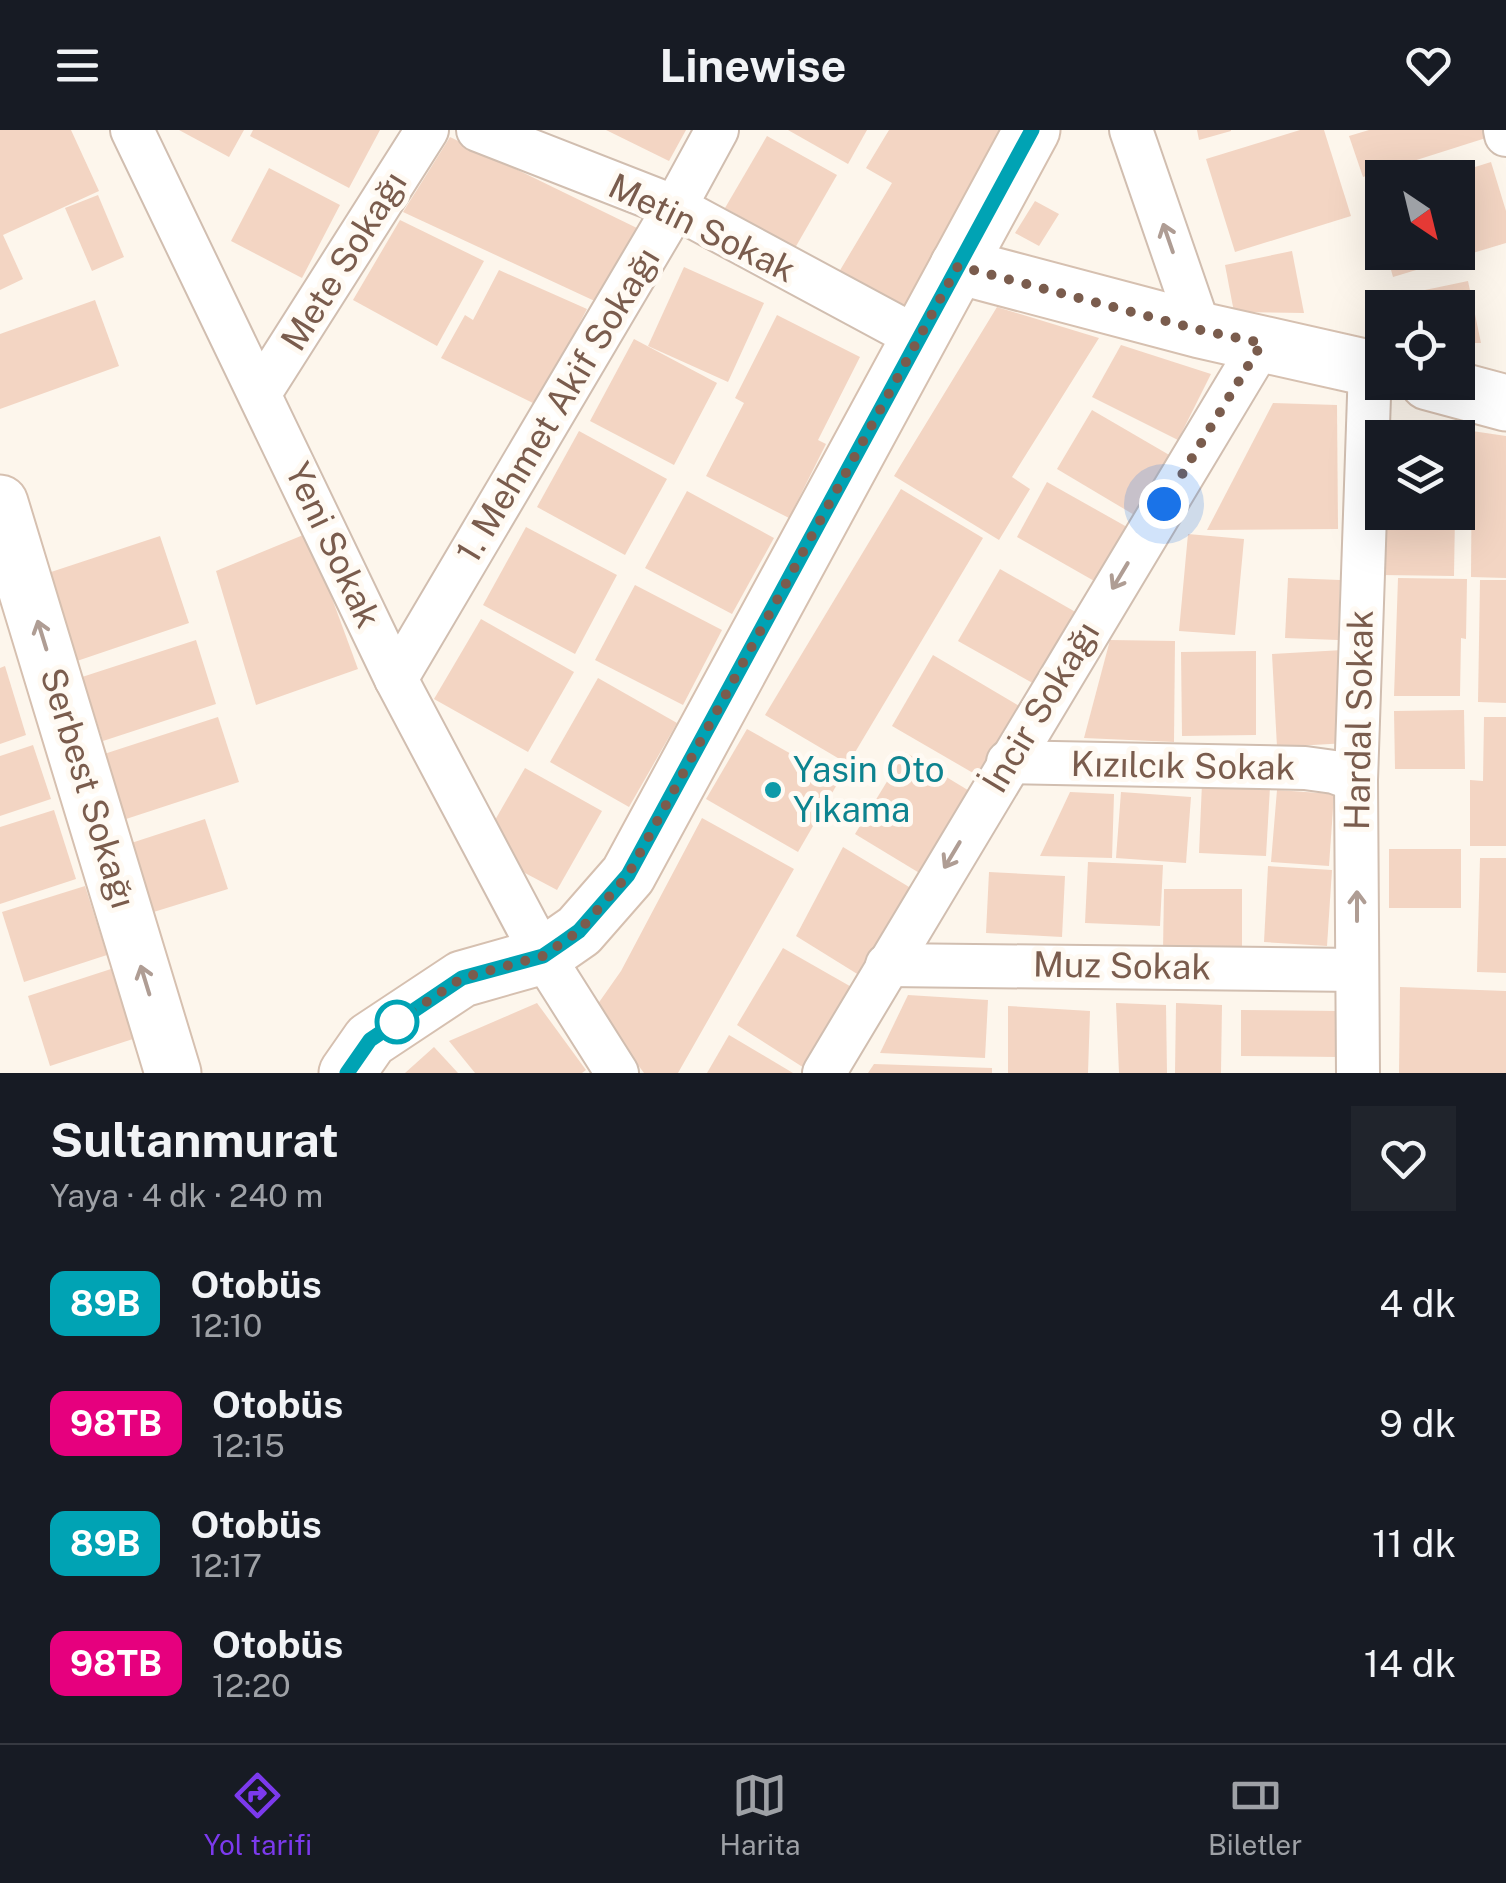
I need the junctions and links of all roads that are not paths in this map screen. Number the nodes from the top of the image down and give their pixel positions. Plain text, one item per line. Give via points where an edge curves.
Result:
1 (132, 130) edge
2 (427, 130) edge
3 (478, 130) edge
4 (717, 130) edge
5 (1032, 130) edge
6 (1131, 130) edge
7 (675, 207) junction
8 (958, 266) junction
9 (1200, 330) junction
10 (920, 339) junction
11 (1262, 343) junction
12 (1365, 366) edge
13 (260, 393) junction
14 (1475, 394) edge
15 (1374, 400) edge
16 (1506, 402) edge
17 (0, 503) edge
18 (396, 678) junction
19 (1008, 762) junction
20 (1356, 780) junction
21 (543, 956) junction
22 (887, 965) junction
23 (1357, 970) junction
24 (174, 1073) edge
25 (347, 1073) edge
26 (618, 1073) edge
27 (824, 1073) edge
28 (1358, 1073) edge

1 - 13 street, Yeni Sokak
2 - 13 street, Mete Sokağı
3 - 7 street, Metin Sokak
4 - 7 street, 1. Mehmet Akif Sokağı
5 - 8 street
9 -> 6 street
7 - 10 street, Metin Sokak
7 - 18 street, 1. Mehmet Akif Sokağı
8 - 9 street
8 - 10 street
9 - 11 street
10 - 21 street via 628,875 579,931
11 - 12 street
11 -> 19 street, İncir Sokağı
13 - 18 street, Yeni Sokak
14 - 16 street
15 - 20 street, Hardal Sokak
24 -> 17 street, Serbest Sokağı
18 - 21 street, Yeni Sokak
19 - 20 street, Kızılcık Sokak via 1305,768
19 -> 22 street, İncir Sokağı
23 -> 20 street, Hardal Sokak
21 - 25 street via 462,978 370,1040
21 - 26 street, Yeni Sokak
22 - 23 street, Muz Sokak
22 - 27 street, İncir Sokağı
23 - 28 street, Hardal Sokak

